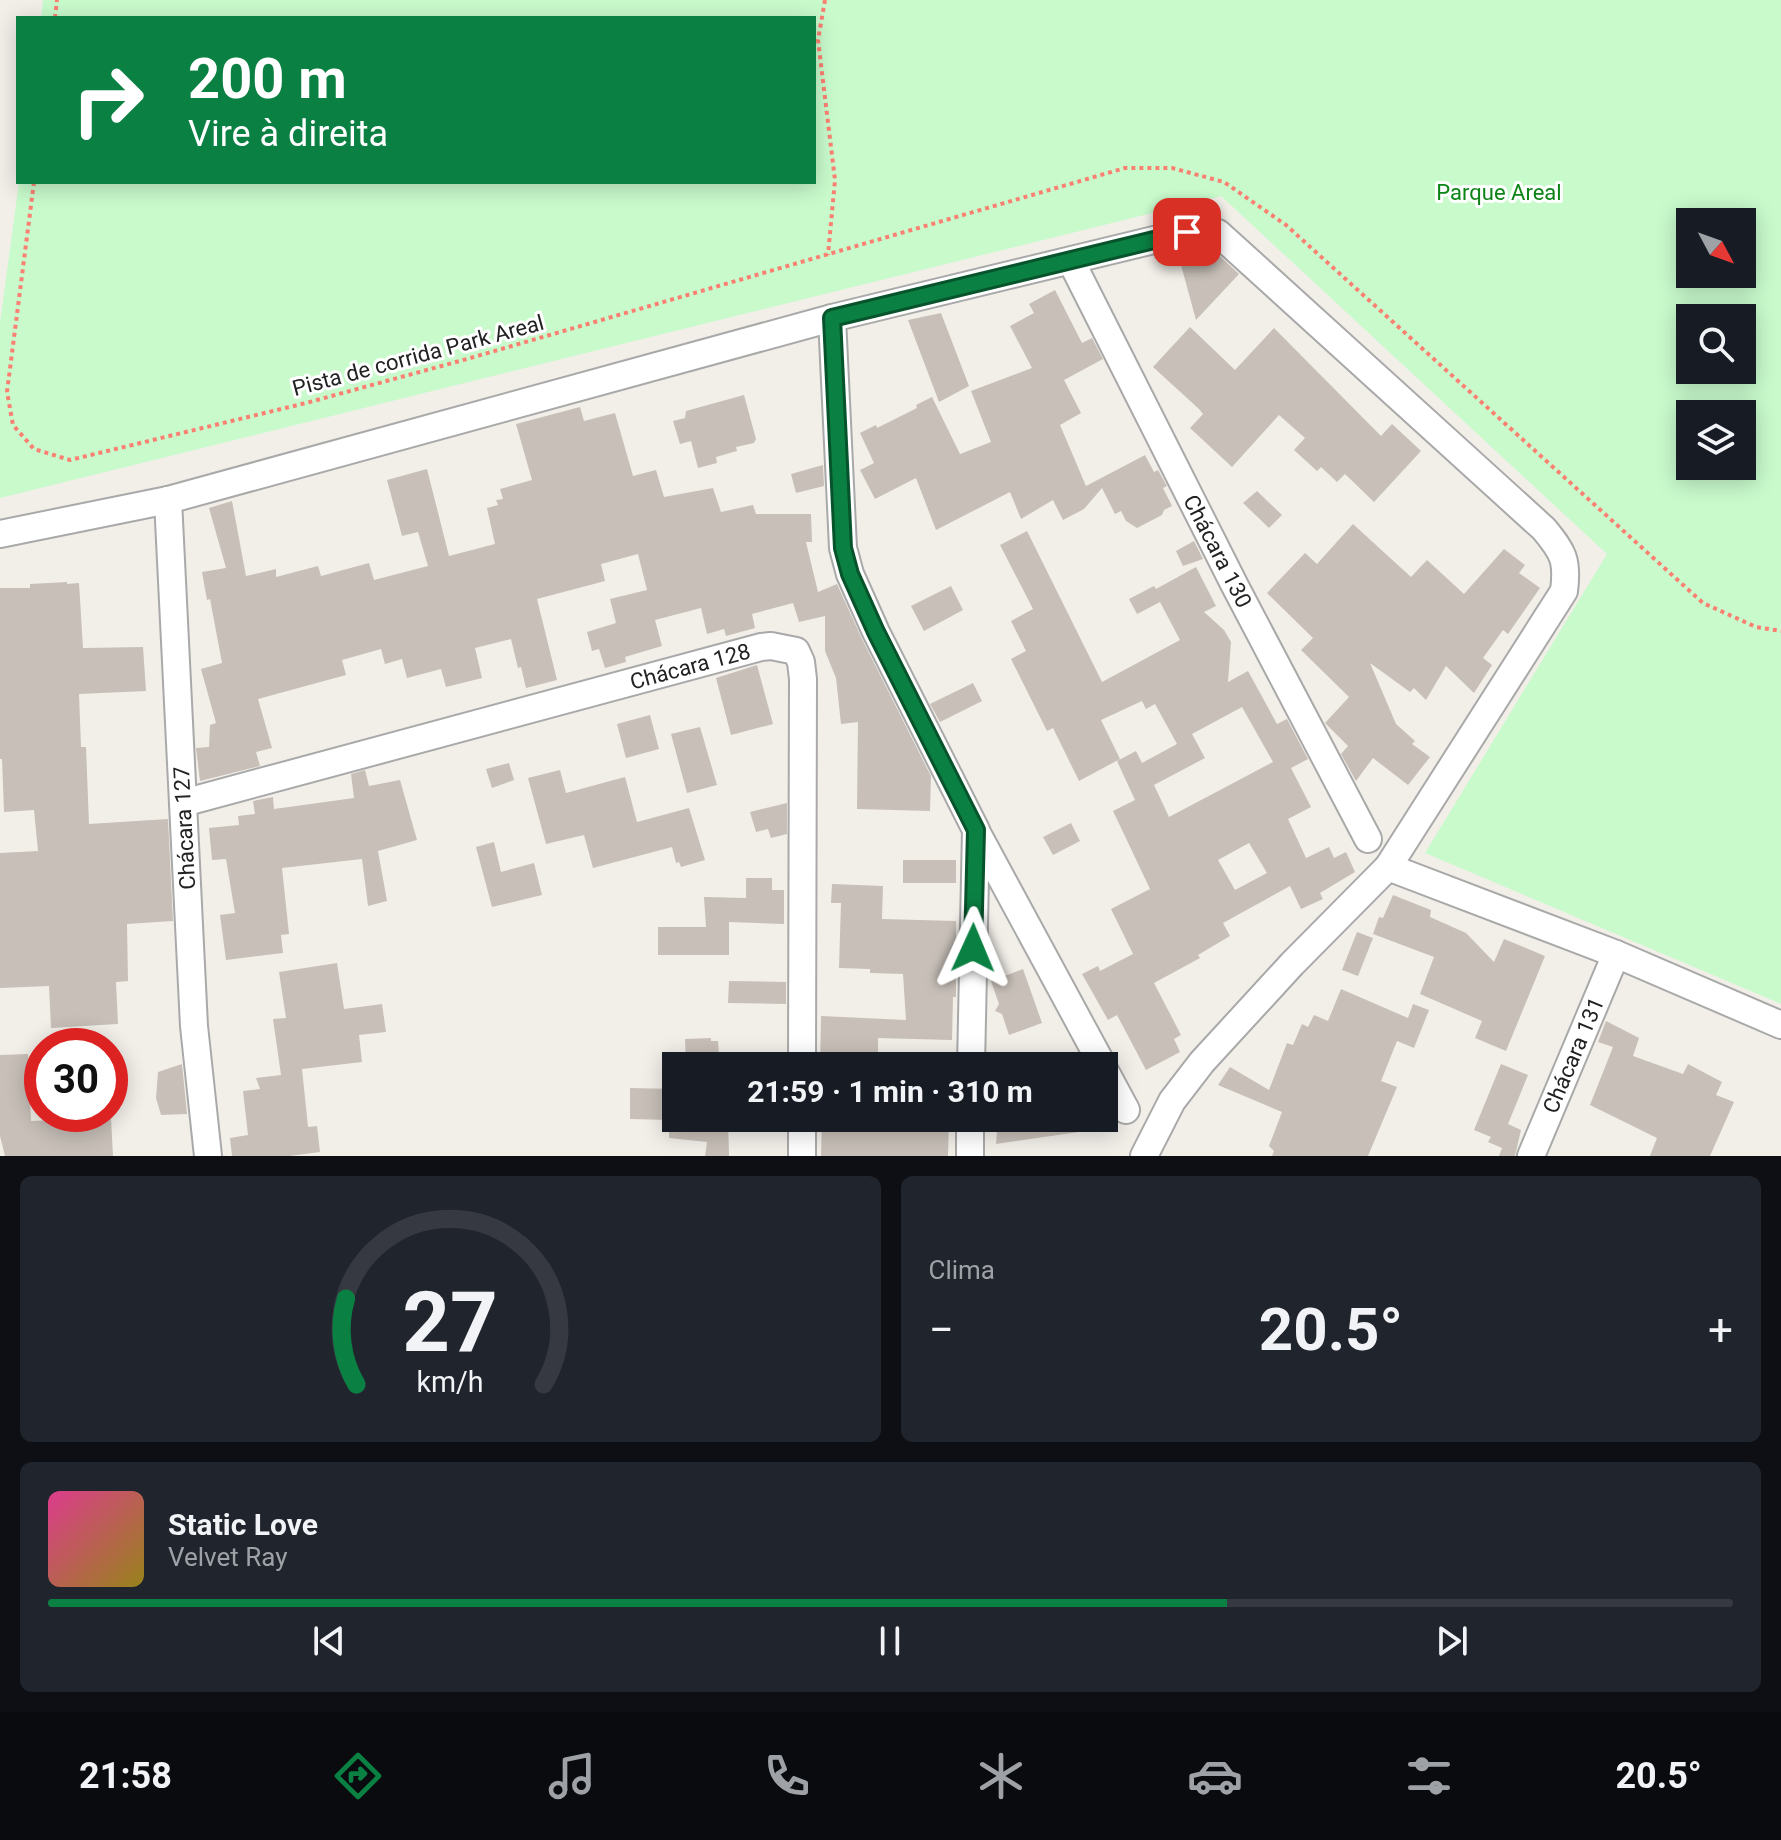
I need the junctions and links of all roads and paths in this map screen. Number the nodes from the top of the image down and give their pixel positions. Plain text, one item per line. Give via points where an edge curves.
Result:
1 (825, 0) edge
2 (34, 184) edge
3 (1071, 261) junction
4 (832, 318) junction
5 (168, 500) junction
6 (0, 534) edge
7 (183, 803) junction
8 (976, 830) junction
9 (1368, 839) dead end
10 (1388, 867) junction
11 (1616, 954) junction
12 (1781, 1025) edge
13 (802, 1052) edge
14 (971, 1052) edge
15 (1095, 1052) edge
16 (1118, 1095) edge
17 (1126, 1110) dead end
18 (802, 1132) edge
19 (970, 1132) edge
20 (208, 1156) edge
21 (802, 1156) edge
22 (970, 1156) edge
23 (1144, 1156) edge
24 (1531, 1156) edge

1 - 2 path, Pista de corrida Park Areal via 818,40 835,180 828,255 306,403 70,460 34,449 13,425 7,392
3 - 4 street
3 - 9 street, Chácara 130
3 - 10 street via 1187,232 1218,233 1562,550 1567,569 1564,591
4 - 5 street
4 - 8 street via 843,548 850,574
5 - 6 street
5 - 7 street, Chácara 127
7 - 13 street, Chácara 128 via 761,647 796,651 803,679
7 - 20 street, Chácara 127 via 194,1026
8 - 14 street
8 - 15 street
10 - 11 street
10 - 23 street via 1202,1062 1172,1101
11 - 12 street
11 - 24 street, Chácara 131
16 - 17 street
18 - 21 street
19 - 22 street

